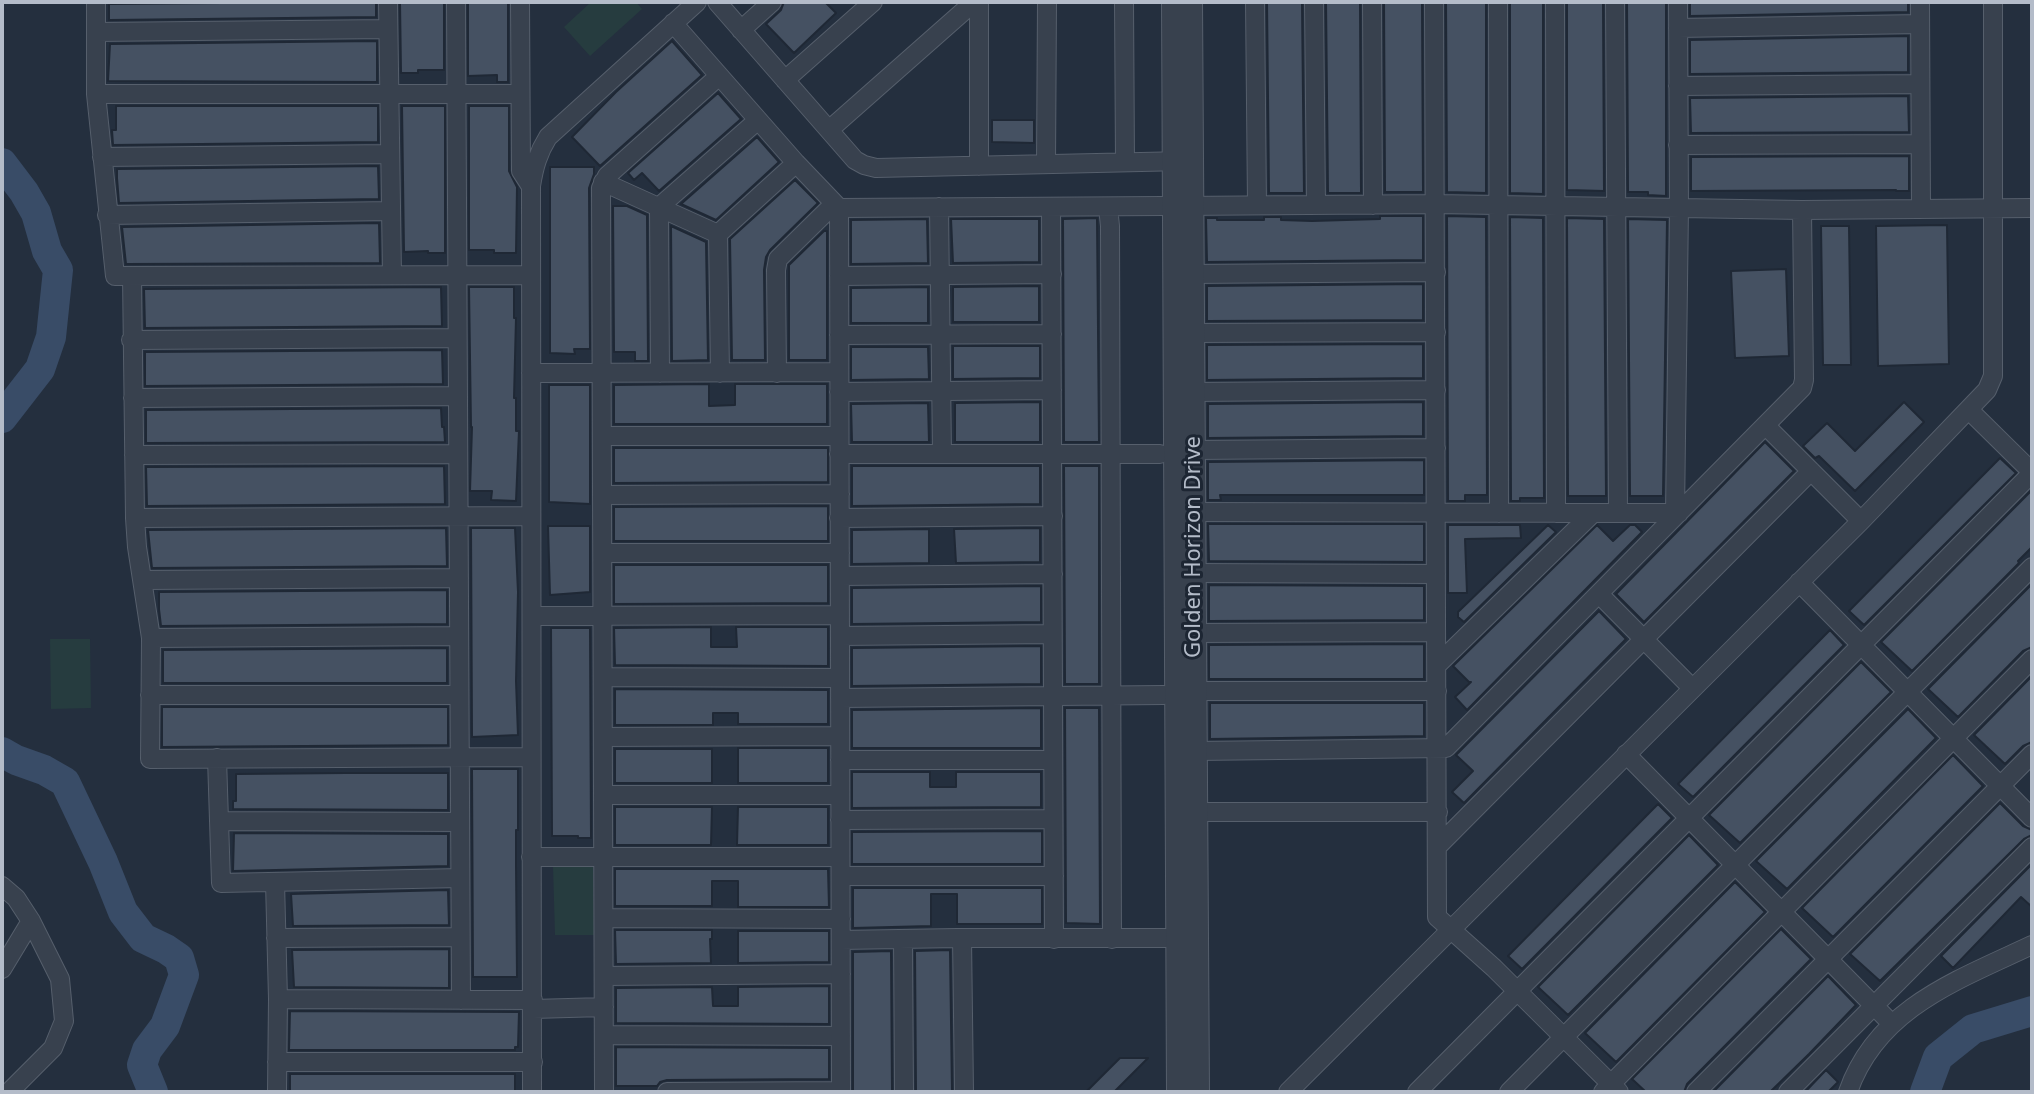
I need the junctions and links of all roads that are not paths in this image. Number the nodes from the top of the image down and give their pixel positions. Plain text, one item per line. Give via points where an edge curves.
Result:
1 (96, 2) edge
2 (388, 2) edge
3 (456, 2) edge
4 (520, 2) edge
5 (697, 2) edge
6 (717, 2) edge
7 (772, 2) edge
8 (873, 2) edge
9 (977, 2) edge
10 (1047, 2) edge
11 (1124, 2) edge
12 (1173, 2) edge
13 (1191, 2) edge
14 (1255, 2) edge
15 (1314, 2) edge
16 (1372, 2) edge
17 (1434, 2) edge
18 (1498, 2) edge
19 (1555, 2) edge
20 (1615, 2) edge
21 (1678, 2) edge
22 (1920, 2) edge
23 (1993, 2) edge
24 (673, 23) junction
25 (1920, 24) junction
26 (1678, 28) junction
27 (388, 29) junction
28 (741, 30) junction
29 (96, 32) junction
30 (719, 76) junction
31 (785, 80) junction
32 (1920, 84) junction
33 (1678, 86) junction
34 (96, 94) junction
35 (388, 94) junction
36 (456, 94) junction
37 (520, 94) junction
38 (758, 120) junction
39 (829, 130) junction
40 (1920, 144) junction
41 (1678, 145) junction
42 (390, 154) junction
43 (102, 157) junction
44 (1183, 161) junction
45 (1125, 162) junction
46 (796, 163) junction
47 (1046, 164) junction
48 (979, 166) junction
49 (603, 182) junction
50 (531, 186) junction
51 (1436, 204) junction
52 (1257, 205) junction
53 (1316, 205) junction
54 (1373, 205) junction
55 (1498, 205) junction
56 (837, 206) junction
57 (1177, 206) junction
58 (1555, 206) junction
59 (659, 207) junction
60 (939, 207) junction
61 (1051, 207) junction
62 (1108, 207) junction
63 (1616, 207) junction
64 (1679, 208) junction
65 (1992, 208) junction
66 (2032, 208) edge
67 (1921, 209) junction
68 (1802, 210) junction
69 (391, 211) junction
70 (107, 215) junction
71 (718, 234) junction
72 (1436, 272) junction
73 (457, 273) junction
74 (1052, 274) junction
75 (1193, 274) junction
76 (392, 275) junction
77 (530, 275) junction
78 (939, 275) junction
79 (132, 276) junction
80 (839, 276) junction
81 (1436, 332) junction
82 (1193, 333) junction
83 (940, 334) junction
84 (1052, 334) junction
85 (839, 335) junction
86 (457, 338) junction
87 (131, 340) junction
88 (839, 372) junction
89 (531, 373) junction
90 (660, 373) junction
91 (720, 373) junction
92 (777, 373) junction
93 (602, 374) junction
94 (1052, 390) junction
95 (1436, 390) junction
96 (941, 391) junction
97 (839, 392) junction
98 (1194, 392) junction
99 (458, 396) junction
100 (133, 398) junction
101 (1969, 410) junction
102 (1766, 426) junction
103 (602, 436) junction
104 (839, 445) junction
105 (1436, 448) junction
106 (1194, 450) junction
107 (458, 454) junction
108 (942, 454) junction
109 (1053, 454) junction
110 (1112, 454) junction
111 (1160, 454) dead end
112 (134, 455) junction
113 (1811, 471) junction
114 (2032, 473) edge
115 (840, 494) junction
116 (602, 495) junction
117 (1185, 512) junction
118 (1437, 513) junction
119 (1499, 513) junction
120 (1556, 513) junction
121 (1593, 513) junction
122 (1618, 513) junction
123 (1677, 513) junction
124 (531, 516) junction
125 (1053, 516) junction
126 (458, 517) junction
127 (135, 518) junction
128 (839, 518) junction
129 (1861, 521) junction
130 (603, 553) junction
131 (840, 553) junction
132 (2032, 567) edge
133 (1194, 573) junction
134 (1053, 574) junction
135 (1436, 574) junction
136 (840, 576) junction
137 (459, 578) junction
138 (142, 580) junction
139 (1799, 582) junction
140 (1599, 594) junction
141 (603, 615) junction
142 (840, 615) junction
143 (532, 616) junction
144 (1436, 632) junction
145 (1195, 633) junction
146 (1052, 634) junction
147 (459, 636) junction
148 (840, 636) junction
149 (151, 638) junction
150 (1644, 639) junction
151 (1861, 645) junction
152 (2032, 659) edge
153 (1437, 665) junction
154 (603, 677) junction
155 (840, 678) junction
156 (1692, 688) junction
157 (1195, 691) junction
158 (1437, 691) junction
159 (1908, 692) junction
160 (150, 695) junction
161 (459, 695) junction
162 (1111, 695) junction
163 (1164, 695) dead end
164 (1052, 696) junction
165 (840, 698) junction
166 (840, 736) junction
167 (603, 737) junction
168 (1953, 738) junction
169 (1437, 748) junction
170 (1196, 751) junction
171 (1626, 754) junction
172 (2032, 754) edge
173 (531, 757) junction
174 (217, 758) junction
175 (460, 758) junction
176 (840, 760) junction
177 (1053, 760) junction
178 (2000, 785) junction
179 (604, 795) junction
180 (840, 795) junction
181 (1196, 812) junction
182 (1438, 812) junction
183 (1689, 818) junction
184 (2032, 818) edge
185 (1053, 819) junction
186 (840, 820) junction
187 (219, 821) junction
188 (460, 822) junction
189 (1438, 846) junction
190 (2032, 847) edge
191 (531, 857) junction
192 (604, 857) junction
193 (840, 857) junction
194 (1735, 865) junction
195 (841, 876) junction
196 (1054, 876) junction
197 (460, 878) junction
198 (275, 882) junction
199 (2, 886) edge
200 (1781, 912) junction
201 (604, 918) junction
202 (841, 919) junction
203 (31, 921) junction
204 (1452, 929) junction
205 (460, 937) junction
206 (276, 938) junction
207 (962, 938) junction
208 (1177, 938) junction
209 (903, 939) junction
210 (1054, 939) junction
211 (1112, 939) junction
212 (841, 940) junction
213 (2032, 945) edge
214 (1828, 959) junction
215 (2, 969) edge
216 (841, 974) junction
217 (604, 976) junction
218 (1516, 992) junction
219 (278, 999) junction
220 (461, 1000) junction
221 (533, 1004) junction
222 (1874, 1006) junction
223 (604, 1007) junction
224 (1891, 1023) junction
225 (604, 1035) junction
226 (841, 1036) junction
227 (1563, 1038) junction
228 (277, 1062) junction
229 (533, 1062) junction
230 (1611, 1089) edge
231 (841, 1091) edge
232 (9, 1092) edge
233 (277, 1092) edge
234 (532, 1092) edge
235 (604, 1092) edge
236 (667, 1092) edge
237 (904, 1092) edge
238 (964, 1092) edge
239 (1178, 1092) edge
240 (1198, 1092) edge
241 (1288, 1092) edge
242 (1417, 1092) edge
243 (1509, 1092) edge
244 (1696, 1092) edge
245 (1788, 1092) edge
246 (1848, 1092) edge

1 - 29 street
2 - 27 street
3 - 36 street
4 - 37 street
5 - 24 street
6 - 28 street
7 - 28 street
8 - 31 street
9 - 39 street
9 - 48 street
10 - 47 street
11 - 45 street
12 - 44 street, Golden Horizon Drive
13 - 44 street, Golden Horizon Drive
14 - 52 street
15 - 53 street
16 - 54 street
17 - 51 street
18 - 55 street
19 - 58 street
20 - 63 street
21 - 26 street
22 - 25 street
23 - 65 street
24 - 30 street
24 - 50 street via 548,137 536,159
25 - 26 street
25 - 32 street
26 - 33 street
27 - 29 street
27 - 35 street
28 - 31 street
29 - 34 street
30 - 38 street
30 - 49 street
31 - 39 street
32 - 33 street
32 - 40 street
33 - 41 street
34 - 35 street
34 - 43 street
35 - 36 street
35 - 42 street
36 - 37 street
36 - 73 street
37 - 50 street via 521,171
38 - 46 street
38 - 59 street
39 - 48 street via 855,160 876,168
40 - 41 street
40 - 67 street
41 - 64 street
42 - 43 street
42 - 69 street
43 - 70 street
44 - 45 street
44 - 57 street, Golden Horizon Drive
45 - 47 street
46 - 56 street
46 - 71 street
47 - 48 street
49 - 59 street
49 - 93 street
50 - 77 street
51 - 54 street
51 - 55 street
51 - 72 street
52 - 53 street
52 - 57 street
53 - 54 street
55 - 58 street
55 - 119 street
56 - 60 street
56 - 80 street
56 - 92 street via 778,259
57 - 62 street
57 - 75 street, Golden Horizon Drive
57 - 117 street, Golden Horizon Drive
58 - 63 street
58 - 120 street
59 - 71 street
59 - 90 street
60 - 61 street
60 - 78 street
61 - 62 street
61 - 74 street
62 - 110 street
63 - 64 street
63 - 122 street
64 - 68 street
64 - 123 street
65 - 66 street
65 - 67 street
65 - 101 street via 1993,376
67 - 68 street
68 - 102 street via 1804,380
69 - 70 street
69 - 76 street
70 - 79 street via 115,276
71 - 91 street
72 - 75 street
72 - 81 street
73 - 76 street
73 - 77 street
73 - 86 street
74 - 78 street
74 - 84 street
75 - 82 street, Golden Horizon Drive
76 - 79 street
77 - 89 street
78 - 80 street
78 - 83 street
79 - 87 street
80 - 85 street
81 - 82 street
81 - 95 street
82 - 98 street, Golden Horizon Drive
83 - 84 street
83 - 85 street
83 - 96 street
84 - 94 street
85 - 88 street
86 - 87 street
86 - 99 street
87 - 100 street
88 - 92 street
88 - 97 street
89 - 93 street
89 - 124 street
90 - 91 street
90 - 93 street
91 - 92 street
93 - 103 street
94 - 96 street
94 - 109 street
95 - 98 street
95 - 105 street
96 - 97 street
96 - 108 street
97 - 104 street
98 - 106 street, Golden Horizon Drive
99 - 100 street
99 - 107 street
100 - 112 street
101 - 114 street
101 - 129 street
102 - 113 street
102 - 123 street
103 - 104 street
103 - 116 street
104 - 108 street
104 - 115 street
105 - 106 street
105 - 118 street
106 - 117 street, Golden Horizon Drive
107 - 112 street
107 - 126 street
108 - 109 street
109 - 110 street
109 - 125 street
110 - 111 street
110 - 162 street
112 - 127 street
113 - 129 street
113 - 150 street
114 - 151 street
115 - 116 street
115 - 128 street
116 - 130 street
117 - 118 street
117 - 133 street, Golden Horizon Drive
117 - 208 street, Golden Horizon Drive
118 - 119 street
118 - 135 street
119 - 120 street
120 - 121 street
121 - 122 street
121 - 153 street
122 - 123 street
123 - 140 street
124 - 126 street
124 - 143 street
125 - 128 street
125 - 134 street
126 - 127 street
126 - 137 street
127 - 138 street
128 - 131 street
129 - 139 street
130 - 131 street
130 - 141 street
131 - 136 street
132 - 159 street
133 - 135 street
133 - 145 street, Golden Horizon Drive
134 - 136 street
134 - 146 street
135 - 144 street
136 - 142 street
137 - 138 street
137 - 147 street
138 - 149 street
139 - 151 street
139 - 156 street
140 - 150 street
140 - 169 street via 1446,748
141 - 142 street
141 - 143 street
141 - 154 street
142 - 148 street
143 - 173 street
144 - 145 street
144 - 153 street
145 - 157 street, Golden Horizon Drive
146 - 148 street
146 - 164 street
147 - 149 street
147 - 161 street
148 - 155 street
149 - 160 street
150 - 156 street
150 - 189 street
151 - 159 street
151 - 183 street
152 - 168 street
153 - 158 street
154 - 155 street
154 - 167 street
155 - 165 street
156 - 171 street
157 - 158 street
157 - 170 street, Golden Horizon Drive
158 - 169 street
159 - 168 street
159 - 194 street
160 - 161 street
160 - 174 street via 150,759
161 - 175 street
162 - 163 street
162 - 164 street
162 - 211 street
164 - 165 street
164 - 177 street
165 - 166 street
166 - 167 street
166 - 176 street
167 - 179 street
168 - 178 street
168 - 200 street
169 - 170 street
169 - 182 street
170 - 181 street, Golden Horizon Drive
171 - 183 street
171 - 204 street
172 - 178 street
173 - 175 street
173 - 191 street
174 - 175 street
174 - 187 street
175 - 188 street
176 - 177 street
176 - 180 street
177 - 185 street
178 - 184 street
178 - 214 street
179 - 180 street
179 - 192 street
180 - 186 street
181 - 182 street
181 - 240 street, Golden Horizon Drive
182 - 189 street
183 - 194 street
183 - 218 street
185 - 186 street
185 - 196 street
186 - 193 street
187 - 188 street
187 - 198 street via 221,883
188 - 197 street
189 - 204 street via 1437,917
190 - 222 street
191 - 192 street
191 - 221 street
192 - 193 street
192 - 201 street
193 - 195 street
194 - 200 street
194 - 227 street
195 - 196 street
195 - 202 street
196 - 210 street
197 - 198 street
197 - 205 street
198 - 206 street
199 - 203 street
200 - 214 street
200 - 230 street
201 - 202 street
201 - 217 street
202 - 212 street
203 - 215 street
203 - 232 street via 60,979 64,1021 53,1048
204 - 218 street
204 - 241 street
205 - 206 street
205 - 220 street
206 - 219 street
207 - 209 street
207 - 210 street
207 - 238 street
208 - 211 street
208 - 239 street, Golden Horizon Drive
209 - 212 street
209 - 237 street
210 - 211 street
212 - 216 street
213 - 224 street via 1947,985
214 - 222 street
214 - 244 street
216 - 217 street
216 - 226 street
217 - 223 street
218 - 227 street
218 - 242 street
219 - 220 street
219 - 228 street
220 - 221 street
221 - 223 street
221 - 229 street
222 - 224 street
222 - 245 street
223 - 225 street
224 - 246 street via 1867,1052
225 - 226 street
225 - 235 street
226 - 231 street
227 - 230 street
227 - 243 street
228 - 229 street
228 - 233 street
229 - 234 street
231 - 236 street

